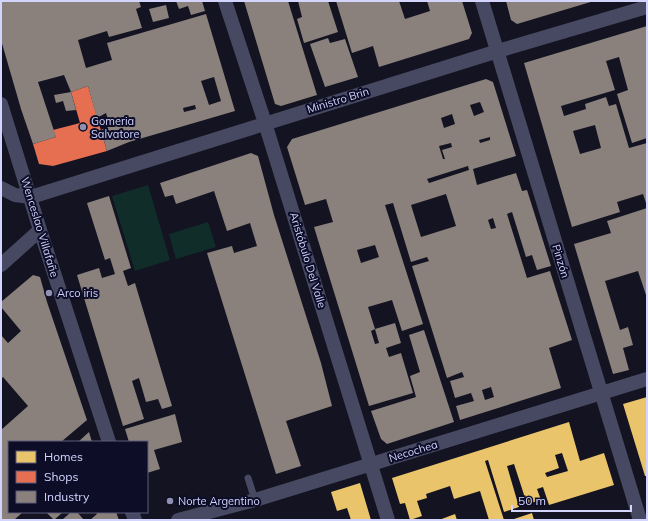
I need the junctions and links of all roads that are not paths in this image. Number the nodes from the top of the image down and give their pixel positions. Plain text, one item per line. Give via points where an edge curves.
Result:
1 (225, 1) edge
2 (482, 1) edge
3 (647, 7) edge
4 (498, 51) junction
5 (1, 104) edge
6 (265, 123) junction
7 (1, 188) edge
8 (31, 197) junction
9 (40, 230) junction
10 (1, 265) edge
11 (647, 379) edge
12 (601, 394) junction
13 (109, 441) edge
14 (371, 463) junction
15 (248, 478) dead end
16 (255, 500) junction
17 (641, 511) edge
18 (178, 520) edge
19 (388, 520) edge

1 - 6 street, Aristóbulo Del Valle
2 - 4 street, Pinzón
3 - 4 street, Ministro Brin
4 - 6 street, Ministro Brin
4 - 12 street, Pinzón
5 - 8 street, Wenceslao Villafañe
6 - 8 street, Ministro Brin
6 - 14 street, Aristóbulo Del Valle
7 - 8 street via 15,195
8 - 9 street, Wenceslao Villafañe
9 - 10 street
9 - 13 street, Wenceslao Villafañe
11 - 12 street, Necochea
12 - 14 street, Necochea
12 - 17 street, Pinzón
14 - 16 street, Necochea
14 - 19 street, Aristóbulo Del Valle
15 - 16 lane
16 - 18 street, Necochea

